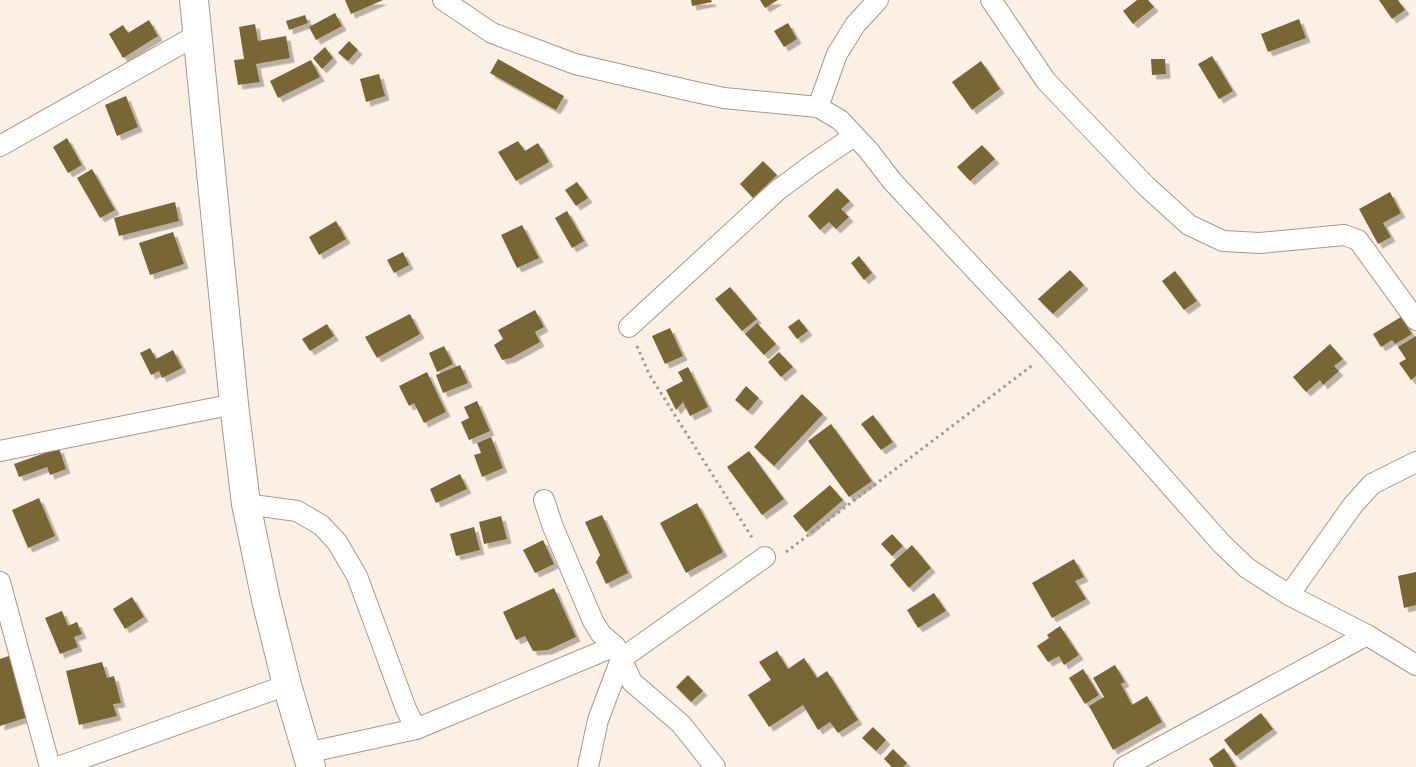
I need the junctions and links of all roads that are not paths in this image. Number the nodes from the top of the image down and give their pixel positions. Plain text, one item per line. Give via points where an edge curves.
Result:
1 (194, 0) edge
2 (444, 0) edge
3 (878, 0) edge
4 (991, 0) edge
5 (197, 35) junction
6 (818, 106) junction
7 (854, 136) junction
8 (0, 146) edge
9 (1416, 320) edge
10 (629, 327) road end
11 (234, 404) junction
12 (0, 451) edge
13 (1416, 462) edge
14 (544, 500) dead end
15 (246, 504) junction
16 (765, 557) road end
17 (0, 582) edge
18 (1289, 595) junction
19 (1367, 635) junction
20 (618, 652) junction
21 (1416, 665) edge
22 (287, 685) junction
23 (416, 729) junction
24 (308, 760) edge
25 (50, 767) edge
26 (58, 767) edge
27 (588, 767) edge
28 (715, 767) edge
29 (1124, 767) edge

1 - 5 street
2 - 6 street via 492,34 575,64 724,98
3 - 6 street via 855,25 837,54
4 - 9 street via 1046,82 1146,186 1189,225 1223,241 1260,243 1344,235 1358,240
5 - 8 street
5 - 11 street
6 - 7 street via 840,120
7 - 10 street via 778,190
7 - 18 street via 892,181 1051,350 1221,544 1247,568
11 - 12 street
11 - 15 street
13 - 18 street via 1372,484 1353,504
14 - 20 street via 593,621
15 - 22 street
15 - 23 street via 297,511 321,525 337,542 357,576
16 - 20 street
17 - 25 street
18 - 19 street
19 - 21 street
19 - 29 street
20 - 23 street
20 - 27 street
20 - 28 street via 632,682 681,724
22 - 24 street
22 - 26 street
23 - 24 street

